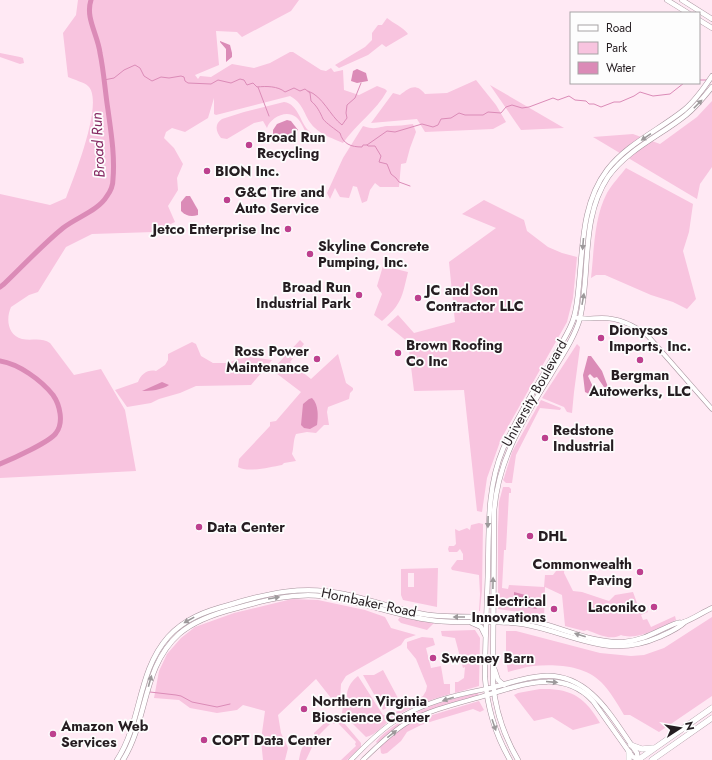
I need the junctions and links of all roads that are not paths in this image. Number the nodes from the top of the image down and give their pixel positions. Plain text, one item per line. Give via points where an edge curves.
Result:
1 (667, 0) edge
2 (682, 0) edge
3 (686, 12) edge
4 (712, 19) edge
5 (700, 21) edge
6 (712, 28) edge
7 (712, 76) edge
8 (712, 86) edge
9 (577, 318) junction
10 (712, 409) edge
11 (712, 608) edge
12 (486, 619) junction
13 (493, 619) junction
14 (469, 622) junction
15 (486, 637) junction
16 (493, 665) junction
17 (569, 682) junction
18 (504, 685) junction
19 (493, 687) junction
20 (486, 689) junction
21 (503, 690) junction
22 (494, 693) junction
23 (486, 696) junction
24 (496, 707) junction
25 (712, 708) edge
26 (135, 717) junction
27 (140, 718) junction
28 (712, 718) edge
29 (631, 745) junction
30 (657, 746) junction
31 (629, 752) junction
32 (117, 760) edge
33 (123, 760) edge
34 (351, 760) edge
35 (363, 760) edge
36 (510, 760) edge
37 (518, 760) edge
38 (629, 760) edge
39 (638, 760) edge
40 (652, 760) edge

1 - 3 main road
2 - 4 main road
5 - 6 main road
7 -> 9 main road, University Boulevard via 685,109 632,146 606,170 596,188 584,227
9 -> 8 main road, University Boulevard via 584,291 590,224 604,184 624,159 686,115
9 - 10 street via 615,319 639,329
9 -> 12 main road, University Boulevard via 509,436 497,465 489,511
13 -> 9 main road, University Boulevard via 494,512 503,465 513,439 558,362
11 - 13 main road, Hornbaker Road via 680,627 633,646 613,647 595,644 532,626
12 - 13 main road, Hornbaker Road
12 - 14 main road, Hornbaker Road
12 - 15 main road, University Boulevard
12 -> 26 main road, Hornbaker Road via 421,614 344,594 317,590 281,592 252,598 200,614 172,633 160,647 149,668
13 - 16 main road, University Boulevard
14 - 15 main road via 481,627
27 -> 14 main road, Hornbaker Road via 152,674 170,643 197,622 229,610 278,597 304,595 347,600 431,621
15 - 20 main road, University Boulevard
16 - 18 main road via 498,680
16 - 19 main road, University Boulevard
17 - 18 main road via 560,677 542,676
21 -> 17 main road via 541,681
17 - 29 main road via 582,685 597,699
17 - 31 main road via 593,701
18 - 19 main road
19 - 20 main road
19 - 22 main road, University Boulevard
20 - 23 main road, University Boulevard
20 -> 34 street via 411,711 385,728
21 - 22 main road
21 - 24 main road
22 - 23 main road
22 - 24 main road, University Boulevard
35 -> 23 street via 386,738 407,723 430,713
23 -> 36 main road, University Boulevard via 495,728
24 - 37 main road, University Boulevard via 503,731
25 - 30 highway
26 - 27 main road
26 - 32 main road, Hornbaker Road via 130,735
27 - 33 main road, Hornbaker Road via 132,744
28 - 40 highway
29 - 30 highway via 644,749
29 - 39 main road
30 - 39 highway
31 - 38 highway
31 - 39 main road

